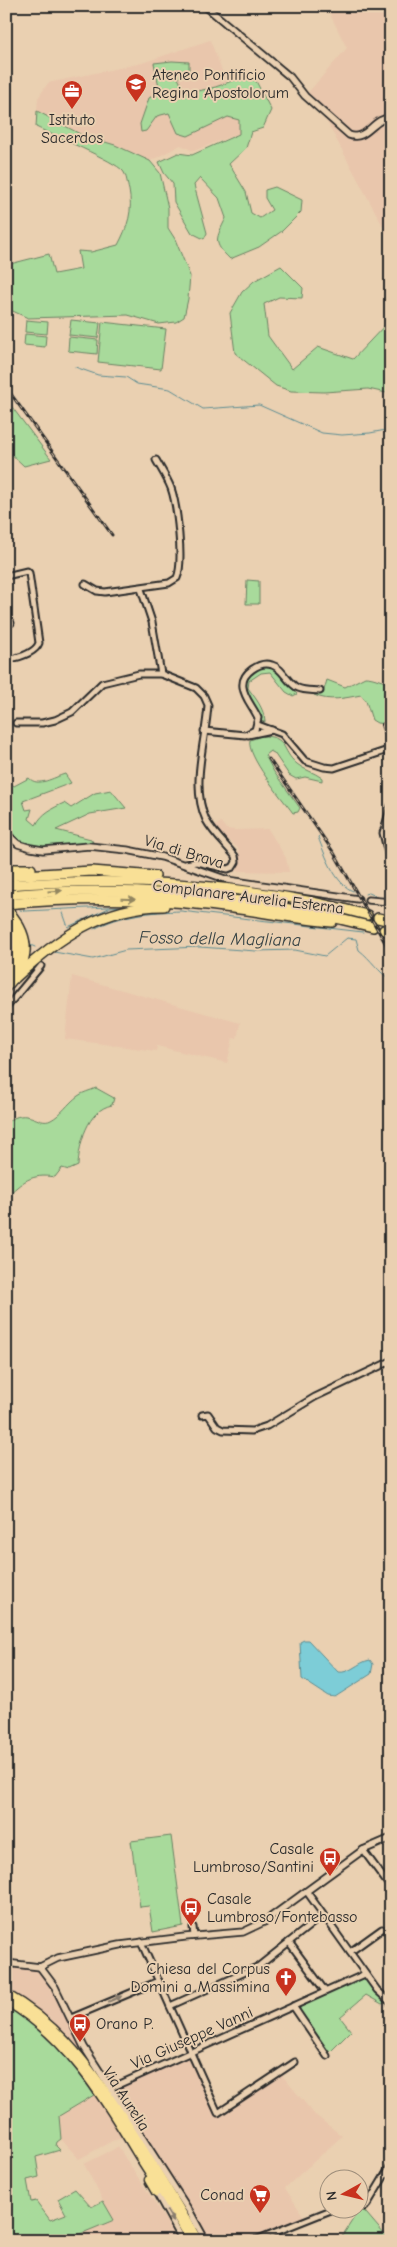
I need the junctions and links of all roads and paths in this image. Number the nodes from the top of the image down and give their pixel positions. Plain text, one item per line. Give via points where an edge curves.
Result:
1 (205, 6) edge
2 (391, 118) edge
3 (156, 460) dead end
4 (6, 576) edge
5 (85, 584) dead end
6 (141, 589) junction
7 (6, 660) edge
8 (164, 675) junction
9 (320, 691) dead end
10 (16, 723) dead end
11 (258, 725) junction
12 (385, 726) dead end
13 (272, 730) junction
14 (204, 731) junction
15 (245, 734) junction
16 (391, 739) edge
17 (391, 749) edge
18 (391, 806) edge
19 (6, 834) edge
20 (185, 864) junction
21 (391, 866) edge
22 (6, 868) edge
23 (76, 871) junction
24 (6, 876) edge
25 (6, 885) edge
26 (204, 885) junction
27 (358, 899) dead end
28 (368, 900) dead end
29 (391, 902) edge
30 (208, 905) junction
31 (7, 907) edge
32 (367, 915) dead end
33 (378, 918) dead end
34 (391, 921) edge
35 (41, 966) dead end
36 (11, 977) edge
37 (6, 987) edge
38 (6, 1008) edge
39 (391, 1361) edge
40 (202, 1415) dead end
41 (391, 1838) edge
42 (363, 1850) junction
43 (391, 1888) edge
44 (307, 1892) junction
45 (323, 1915) junction
46 (194, 1927) dead end
47 (382, 1929) dead end
48 (194, 1936) junction
49 (141, 1942) junction
50 (289, 1942) junction
51 (350, 1952) junction
52 (6, 1963) edge
53 (40, 1967) junction
54 (365, 1974) junction
55 (159, 1981) junction
56 (325, 1991) junction
57 (6, 1994) edge
58 (6, 2001) edge
59 (391, 2003) edge
60 (170, 2006) junction
61 (293, 2006) junction
62 (71, 2018) junction
63 (190, 2052) junction
64 (327, 2056) dead end
65 (295, 2062) dead end
66 (111, 2088) junction
67 (136, 2151) junction
68 (391, 2165) edge
69 (156, 2192) joint
70 (370, 2200) edge
71 (320, 2214) edge
72 (183, 2241) edge
73 (191, 2241) edge
74 (198, 2241) edge
75 (206, 2241) edge
76 (252, 2241) edge

1 - 2 street via 290,77 305,96 348,134 362,135 381,119
3 - 6 street via 173,493 181,566 174,582
4 - 7 street via 28,572 39,644 19,657
5 - 6 street via 102,592
6 - 8 street
8 - 10 street via 131,675 104,682 72,712 55,720
8 - 14 street via 196,688 206,698 208,707
9 - 11 street via 297,688 269,664 257,666 245,676 242,687 256,712
11 - 13 street
11 - 15 street via 253,732
12 - 16 street
13 - 15 street via 252,736
13 - 17 street via 282,734 303,760 325,768
14 - 15 street
14 - 20 street via 199,769 204,814 236,862 228,869 196,862
18 - 21 street via 383,835
19 - 20 street, Via di Brava via 18,844 31,848 102,847
20 - 27 street, Via di Brava via 228,880
22 - 23 highway
23 - 24 highway
23 - 26 highway via 115,872
25 - 26 highway via 111,880
26 - 32 highway
28 - 29 street
31 -> 30 highway, Complanare Aurelia Esterna via 55,900 109,899
31 -> 30 highway, Complanare Aurelia Esterna via 101,890 175,893 268,904 370,926
30 - 36 highway via 158,906 104,916 60,940
31 - 36 highway via 24,962
33 - 34 highway
35 - 38 street
36 - 37 highway
39 - 40 street via 315,1397 278,1421 252,1431 223,1430 208,1414
41 - 42 street
42 - 43 street
42 - 44 street
44 - 45 street
44 - 48 street via 247,1931
45 - 50 street
45 - 51 street
46 - 48 street
47 - 51 street
48 - 49 street
49 - 53 street via 58,1958
49 - 55 street
50 - 56 street
50 - 60 street via 258,1966
51 - 54 street
52 - 53 street
53 - 62 street, Via Aurelia
54 - 56 street, Via Giuseppe Vanni
54 - 59 street
55 - 60 street
62 -> 55 street
56 - 61 street, Via Giuseppe Vanni
57 - 74 highway, Via Aurelia via 48,2022 92,2071
58 - 67 highway, Via Aurelia via 47,2029 70,2054 90,2078
60 - 63 street
61 - 63 street, Via Giuseppe Vanni
61 - 64 street
62 - 66 street, Via Aurelia via 84,2047
63 - 65 street via 218,2114
63 - 66 street, Via Giuseppe Vanni
66 - 75 street, Via Aurelia
67 - 69 highway
67 - 73 highway, Via Aurelia
68 - 70 street
69 -> 72 street
71 - 76 street

